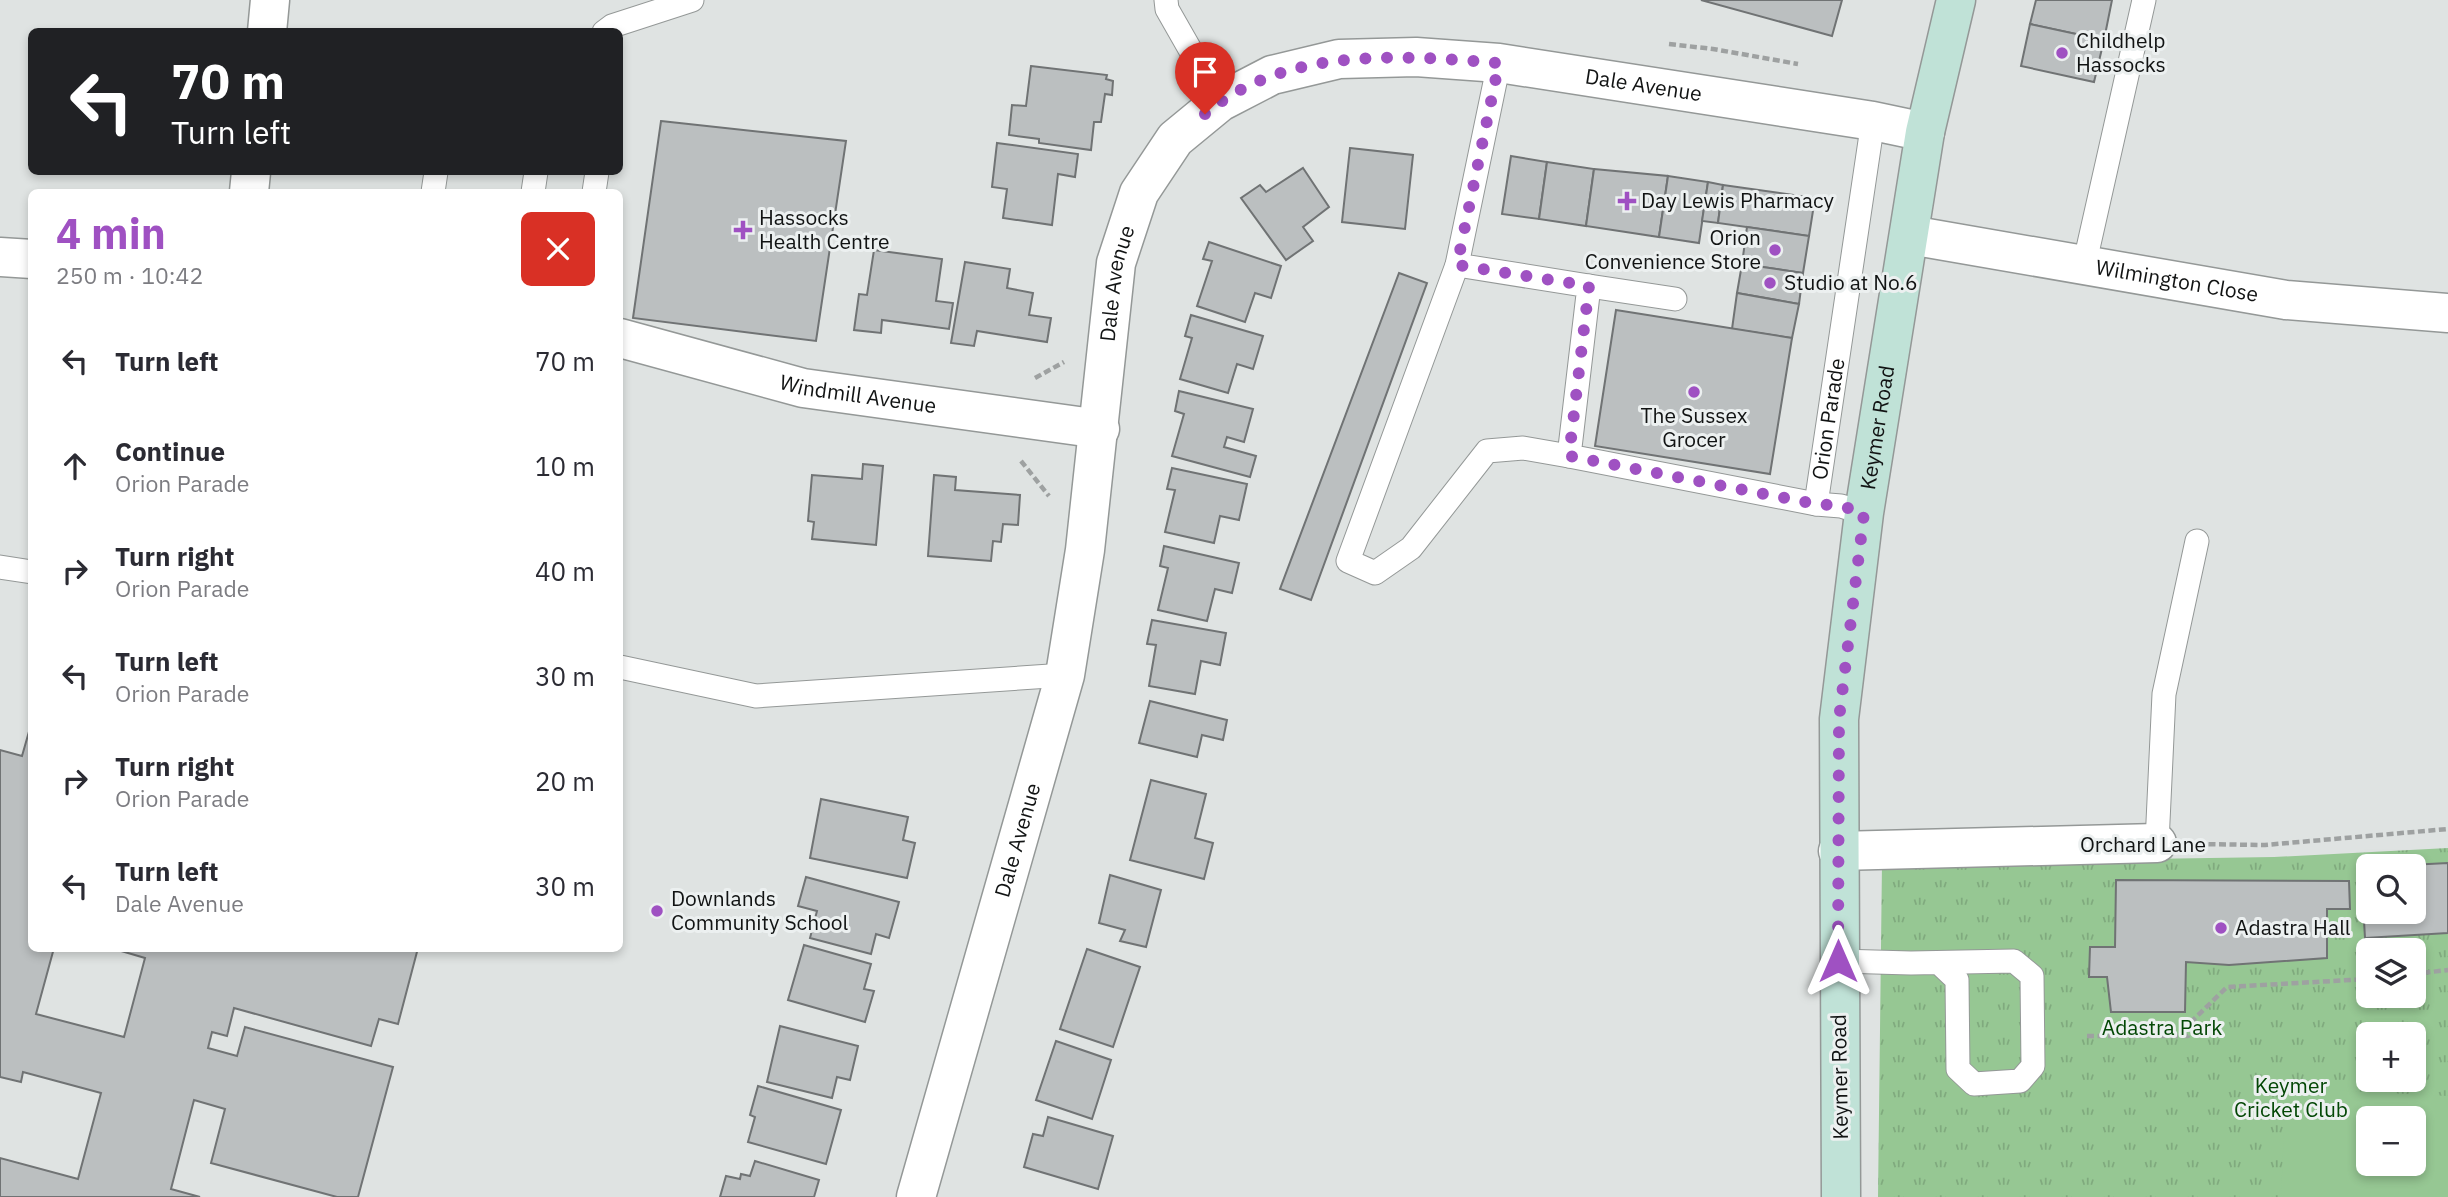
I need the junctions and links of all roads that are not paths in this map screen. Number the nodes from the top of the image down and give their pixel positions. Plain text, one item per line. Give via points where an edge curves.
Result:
1 (270, 0) edge
2 (692, 0) edge
3 (1166, 0) edge
4 (1956, 0) edge
5 (2144, 0) edge
6 (267, 28) edge
7 (609, 28) edge
8 (1499, 63) junction
9 (1220, 102) junction
10 (1873, 121) junction
11 (1925, 132) junction
12 (1910, 235) junction
13 (0, 257) edge
14 (28, 259) edge
15 (1457, 265) junction
16 (2084, 266) junction
17 (1589, 286) junction
18 (1675, 299) dead end
19 (2448, 313) edge
20 (623, 339) edge
21 (1100, 429) junction
22 (1569, 456) junction
23 (1816, 504) junction
24 (1864, 513) junction
25 (2197, 541) dead end
26 (0, 567) edge
27 (28, 571) edge
28 (623, 668) edge
29 (1065, 675) junction
30 (2157, 843) joint
31 (1838, 851) junction
32 (1838, 961) junction
33 (1939, 963) junction
34 (916, 1197) edge
35 (1841, 1197) edge

1 - 6 street
2 - 7 lane
3 - 9 lane
4 - 11 main road, Keymer Road
5 - 16 lane
8 - 9 street, Dale Avenue via 1416,57 1339,59 1272,75
8 - 10 street, Dale Avenue
8 - 15 lane
9 - 21 street, Dale Avenue via 1175,139 1139,192 1116,263
10 - 11 street, Dale Avenue
10 - 23 lane, Orion Parade
11 - 12 main road, Keymer Road
12 - 16 street, Wilmington Close
12 - 24 main road, Keymer Road
13 - 14 street
15 - 17 lane
15 - 22 lane, Orion Parade via 1348,561 1376,573 1411,548 1487,451 1523,448
16 - 19 street, Wilmington Close via 2286,300
17 - 18 lane
17 - 22 lane
20 - 21 street, Windmill Avenue via 803,388
21 - 29 street, Dale Avenue
22 - 23 lane, Orion Parade
23 - 24 lane
24 - 31 main road, Keymer Road via 1839,719
25 - 30 lane via 2164,694
26 - 27 lane
28 - 29 lane via 756,696
29 - 34 street, Dale Avenue
30 - 31 street, Orchard Lane
31 - 32 main road, Keymer Road
32 - 33 lane
32 - 35 main road, Keymer Road
33 - 33 lane via 2014,961 2032,976 2033,1066 2020,1081 1974,1084 1958,1069 1957,980

